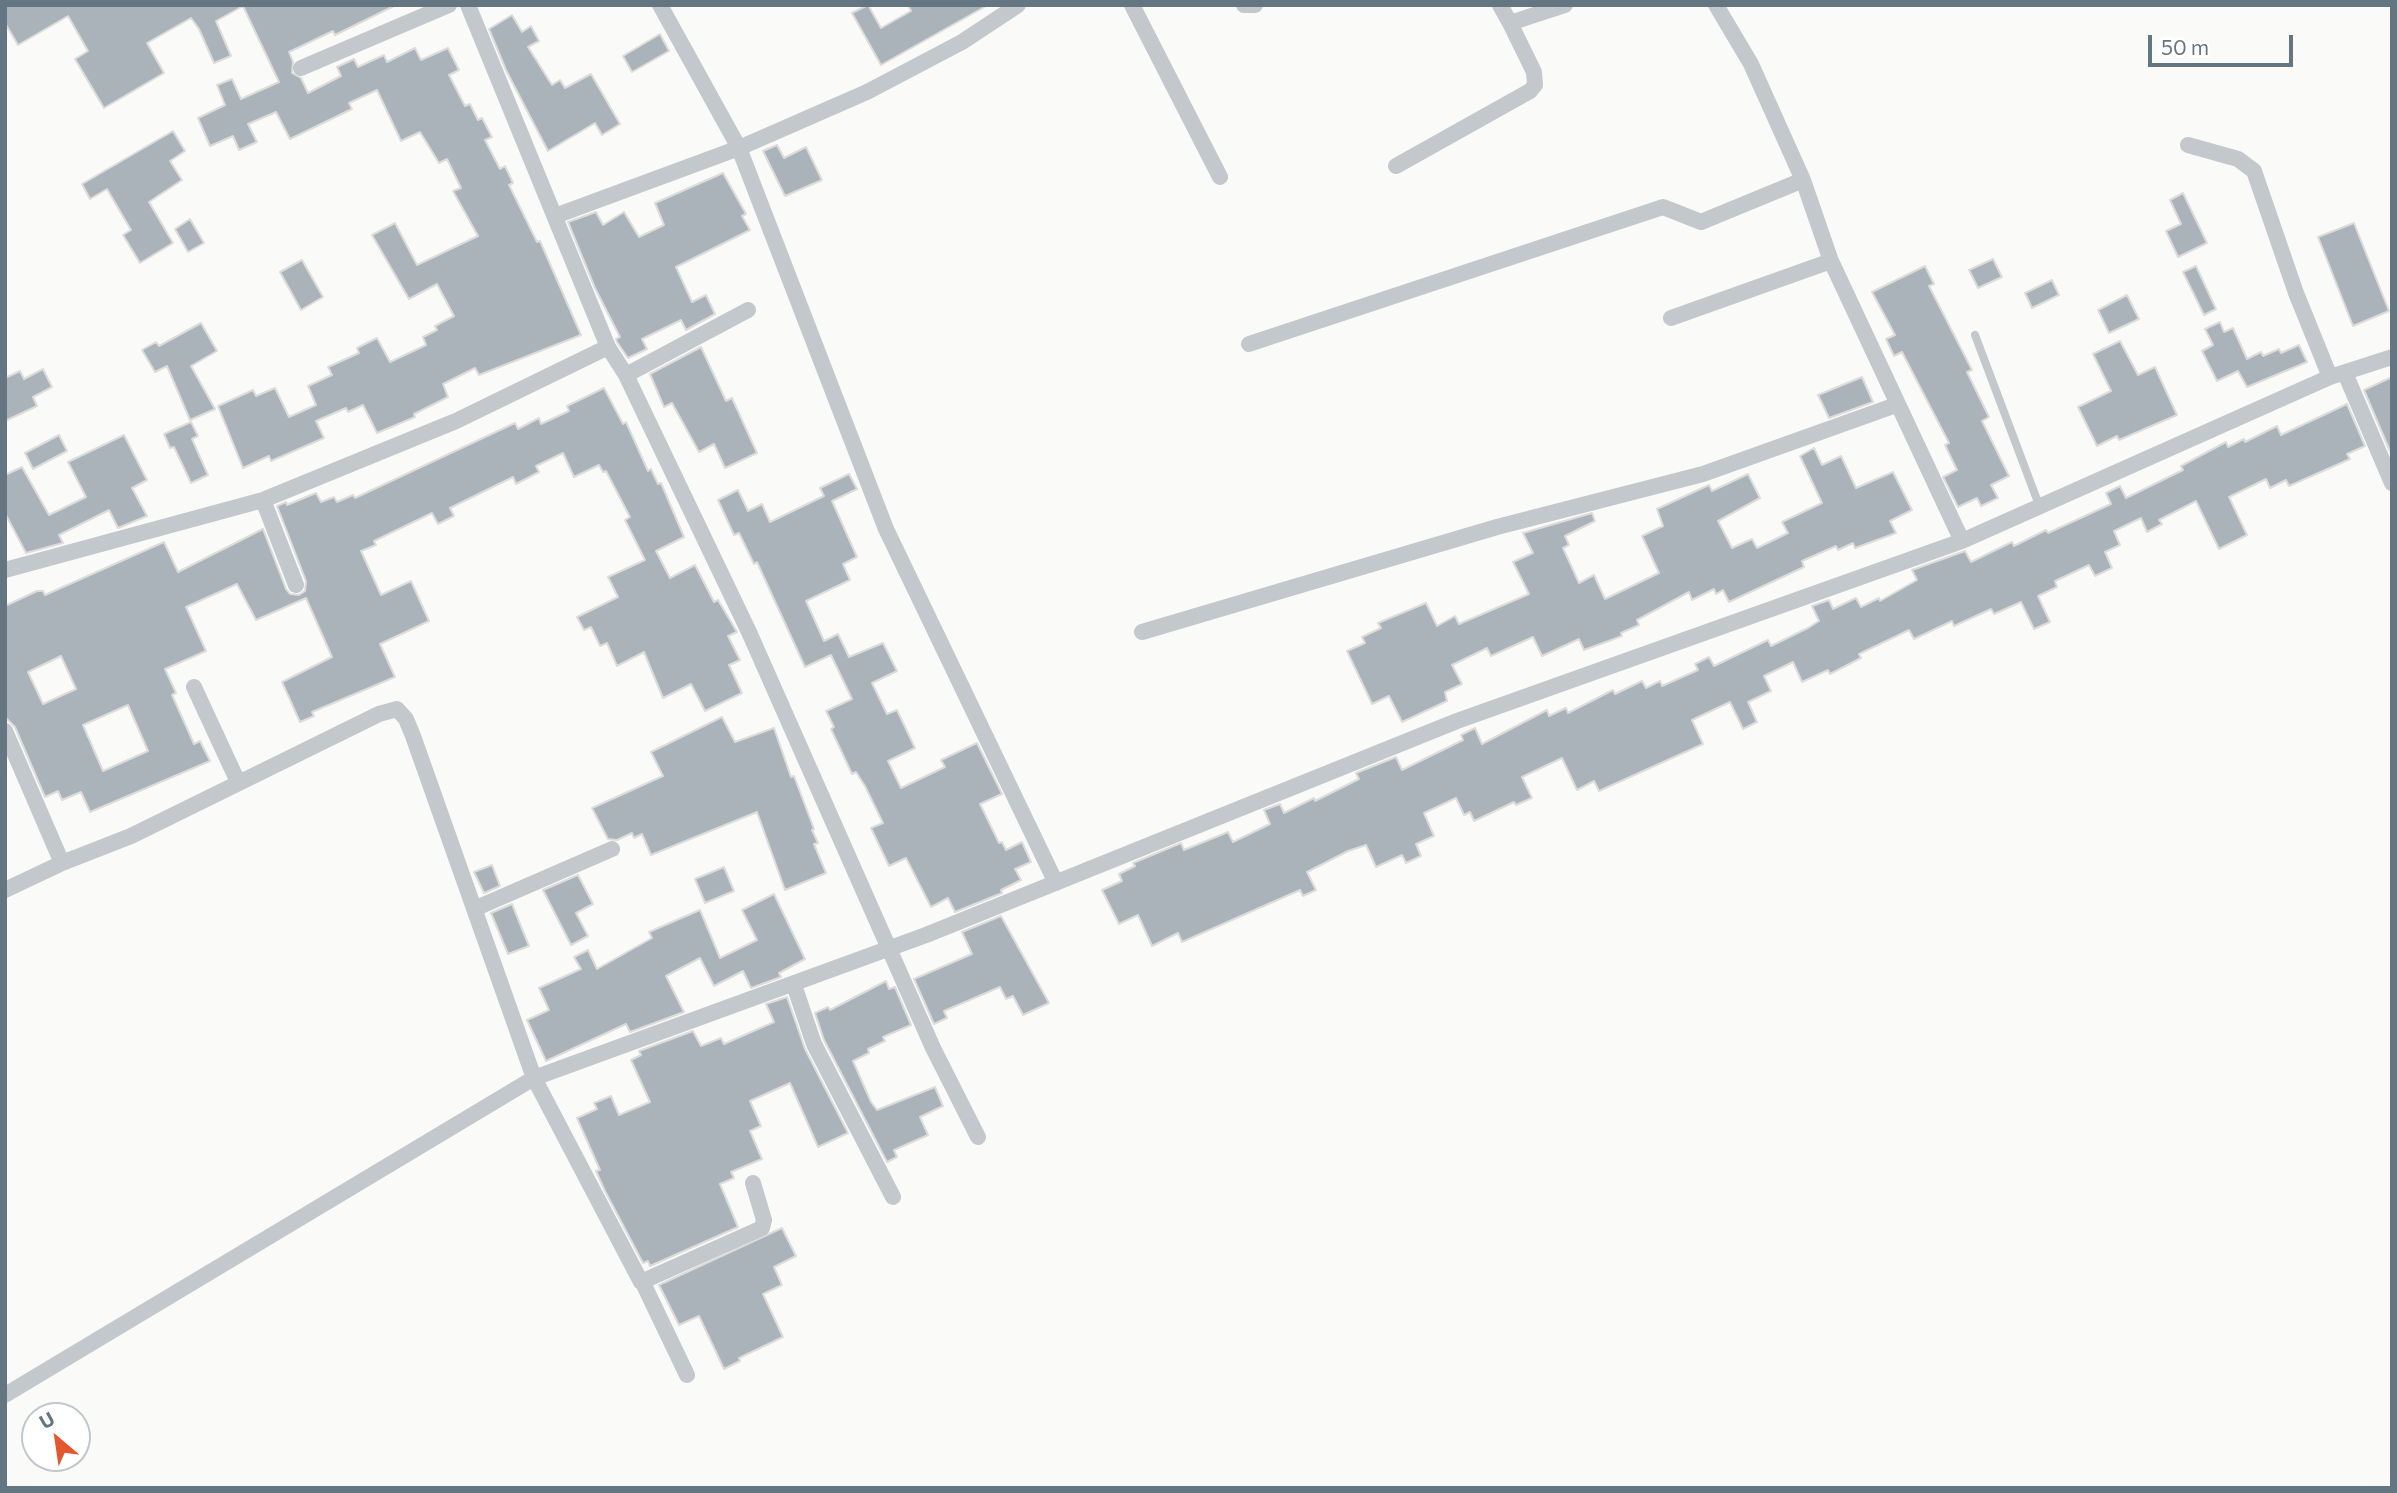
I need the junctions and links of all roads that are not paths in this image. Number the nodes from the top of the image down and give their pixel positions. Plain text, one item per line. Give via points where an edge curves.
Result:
1 (449, 5) edge
2 (468, 5) edge
3 (660, 5) edge
4 (1018, 5) edge
5 (1132, 5) edge
6 (1244, 5) edge
7 (1255, 5) edge
8 (1500, 5) edge
9 (1565, 5) edge
10 (1716, 5) edge
11 (1510, 23) junction
12 (301, 68) dead end
13 (2188, 145) dead end
14 (740, 148) junction
15 (1396, 166) dead end
16 (1220, 177) dead end
17 (1803, 180) junction
18 (555, 216) junction
19 (1831, 261) junction
20 (748, 310) dead end
21 (1671, 318) dead end
22 (1975, 335) dead end
23 (1249, 344) dead end
24 (608, 347) junction
25 (2392, 357) edge
26 (625, 375) junction
27 (2337, 375) junction
28 (1896, 405) junction
29 (2392, 483) edge
30 (263, 500) junction
31 (2039, 505) junction
32 (1962, 541) junction
33 (5, 570) edge
34 (296, 585) dead end
35 (1142, 632) dead end
36 (194, 687) dead end
37 (5, 731) edge
38 (238, 782) junction
39 (612, 849) dead end
40 (62, 863) junction
41 (1056, 883) junction
42 (5, 890) edge
43 (474, 909) junction
44 (890, 947) junction
45 (794, 985) junction
46 (534, 1078) junction
47 (978, 1137) dead end
48 (753, 1183) dead end
49 (893, 1197) dead end
50 (643, 1283) junction
51 (687, 1375) dead end
52 (5, 1395) edge

1 - 12 street
2 - 18 street
3 - 14 street
4 - 14 street via 962,42 867,92
5 - 16 street
6 - 7 street
8 - 11 street
9 - 11 street
10 - 17 street via 1751,64
11 - 15 street via 1534,72 1535,85
13 - 27 street via 2238,159 2254,171 2296,293
14 - 18 street
14 - 41 street via 886,529
17 - 19 street
17 - 23 street via 1701,222 1663,207
18 - 24 street
19 - 21 street
19 - 28 street
20 - 26 street
22 - 31 lane
24 - 26 street
24 - 30 street via 456,421
25 - 27 street
26 - 44 street via 749,632
27 - 29 street
27 - 31 street
28 - 32 street
28 - 35 street via 1703,474 1497,527
30 - 33 street
30 - 34 street
31 - 32 street
32 - 41 street via 1457,721
36 - 38 street
37 - 40 street
38 - 40 street via 131,836
38 - 43 street via 397,709 414,736
39 - 43 street
40 - 42 street
41 - 44 street
43 - 46 street
44 - 45 street
44 - 47 street
45 - 46 street
45 - 49 street via 814,1044
46 - 50 street
46 - 52 street
48 - 50 street via 764,1220 762,1228
50 - 51 street

